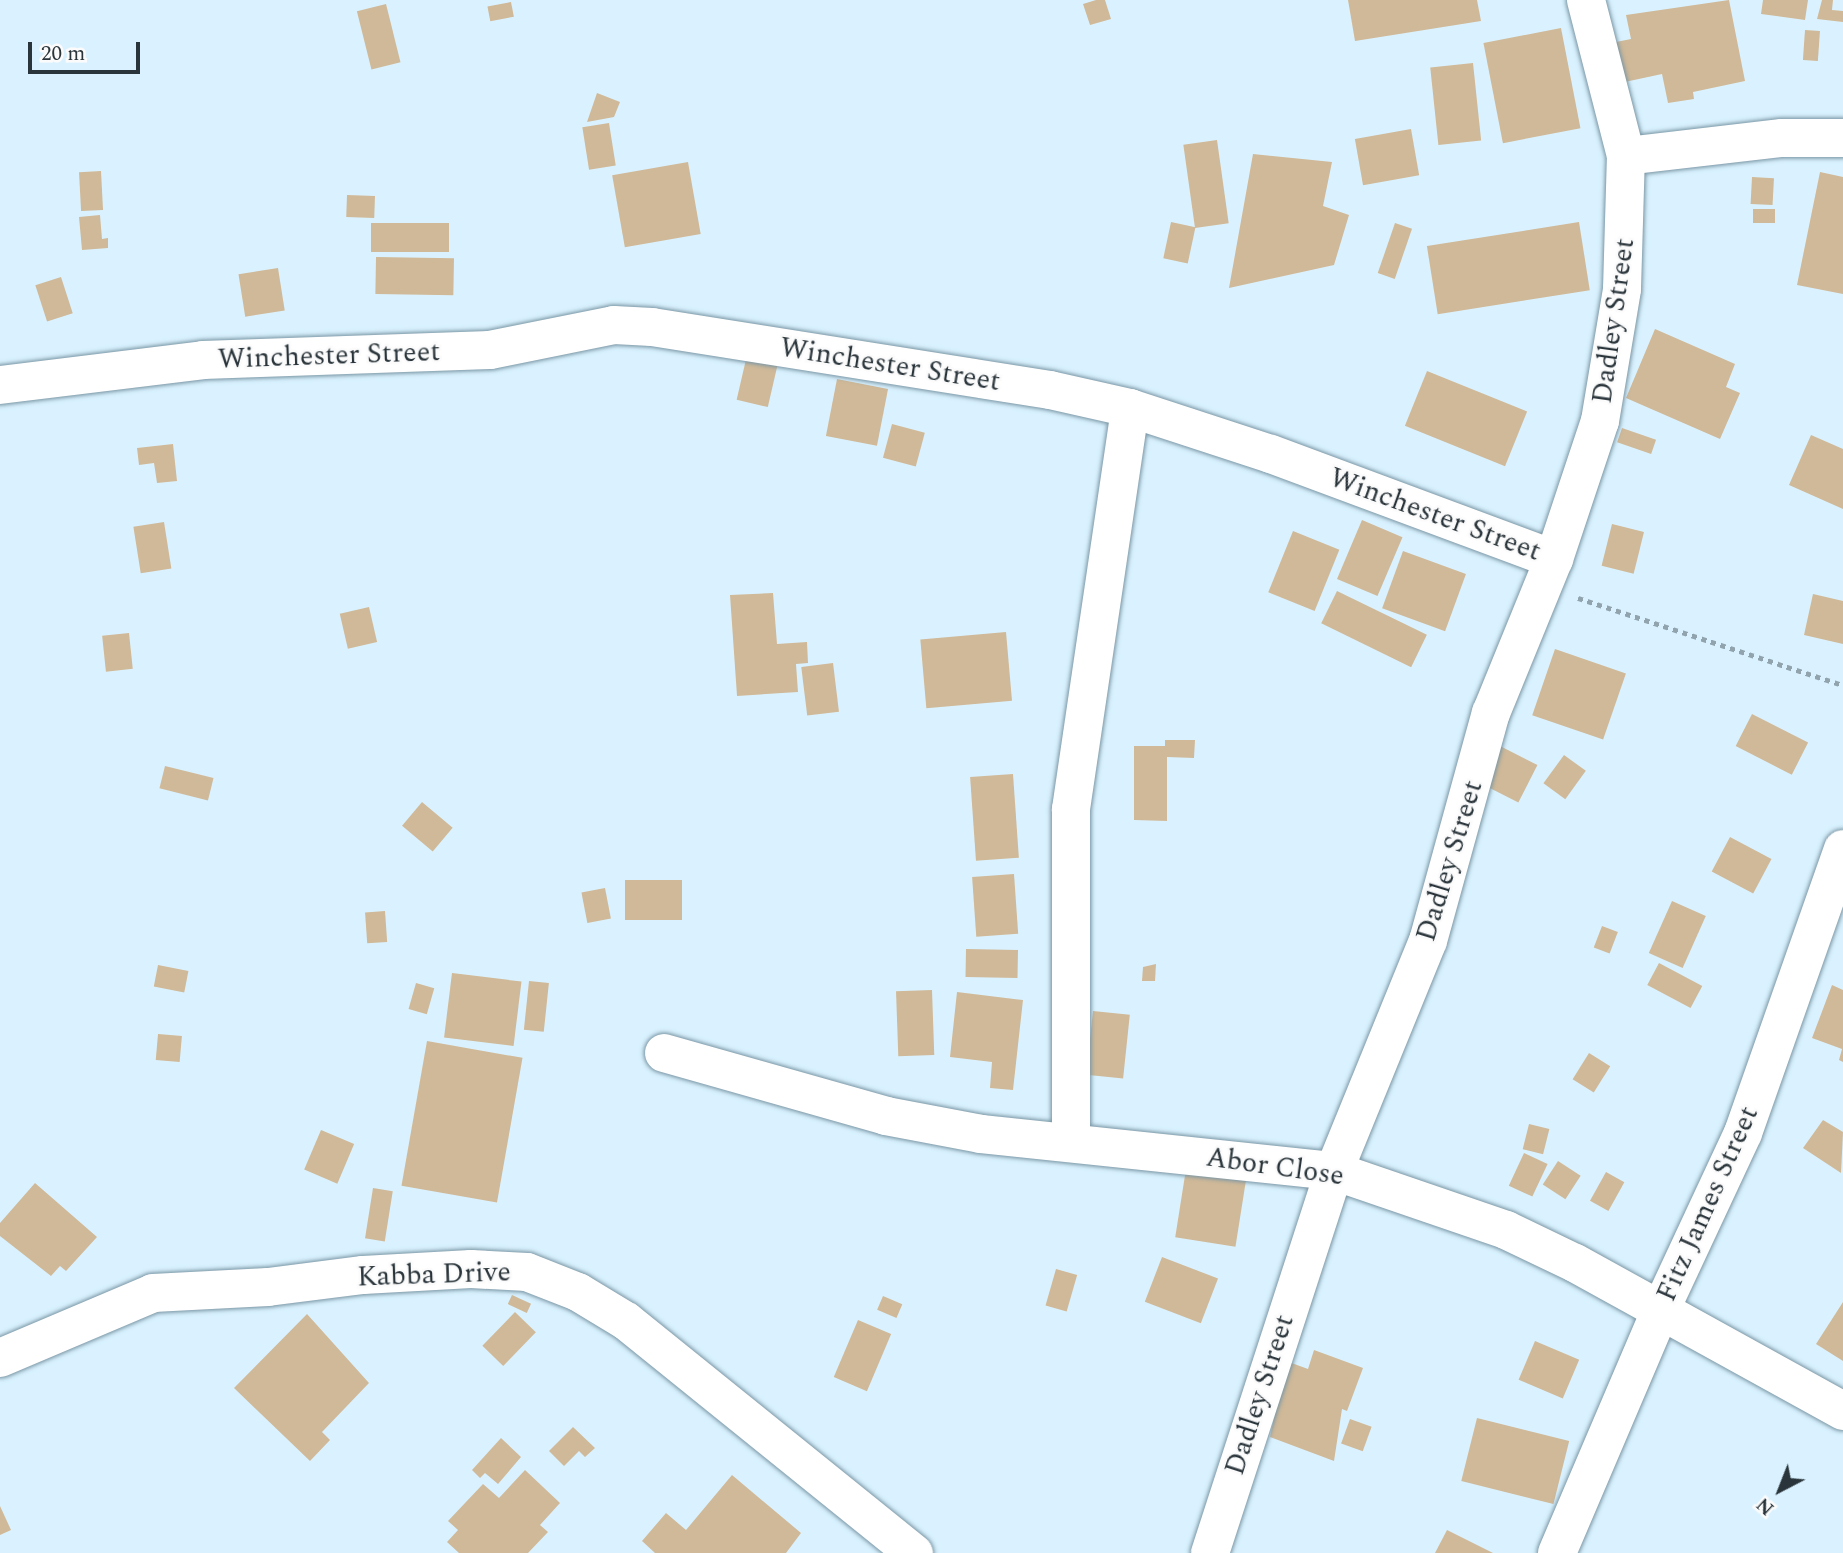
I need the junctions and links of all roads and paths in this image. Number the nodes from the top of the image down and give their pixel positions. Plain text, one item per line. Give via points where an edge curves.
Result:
1 (1586, 0) edge
2 (1843, 138) edge
3 (1626, 156) junction
4 (0, 385) edge
5 (1130, 408) junction
6 (1548, 573) junction
7 (1843, 685) edge
8 (1843, 849) edge
9 (664, 1053) dead end
10 (1071, 1142) junction
11 (1335, 1171) junction
12 (1660, 1311) junction
13 (0, 1359) edge
14 (1843, 1411) edge
15 (914, 1553) edge
16 (1210, 1553) edge
17 (1557, 1553) edge

1 - 3 street, Dadley Street
2 - 3 street via 1782,138
3 - 6 street, Dadley Street via 1622,289 1613,361 1600,421
4 - 5 street, Winchester Street via 202,360 490,351 614,325 652,327 1050,390
5 - 6 street, Winchester Street
5 - 10 street via 1071,809
6 - 7 path, Winchester Street
6 - 11 street, Dadley Street via 1492,713 1428,941
8 - 12 street, Fitz James Street via 1743,1133
9 - 10 street, Abor Close via 886,1116 981,1134
10 - 11 street, Abor Close
11 - 12 street, Abor Close via 1506,1230
11 - 16 street, Dadley Street
12 - 14 street, Abor Close
12 - 17 street, Fitz James Street
13 - 15 street, Kabba Drive via 153,1293 390,1274 527,1272 578,1292 626,1321

